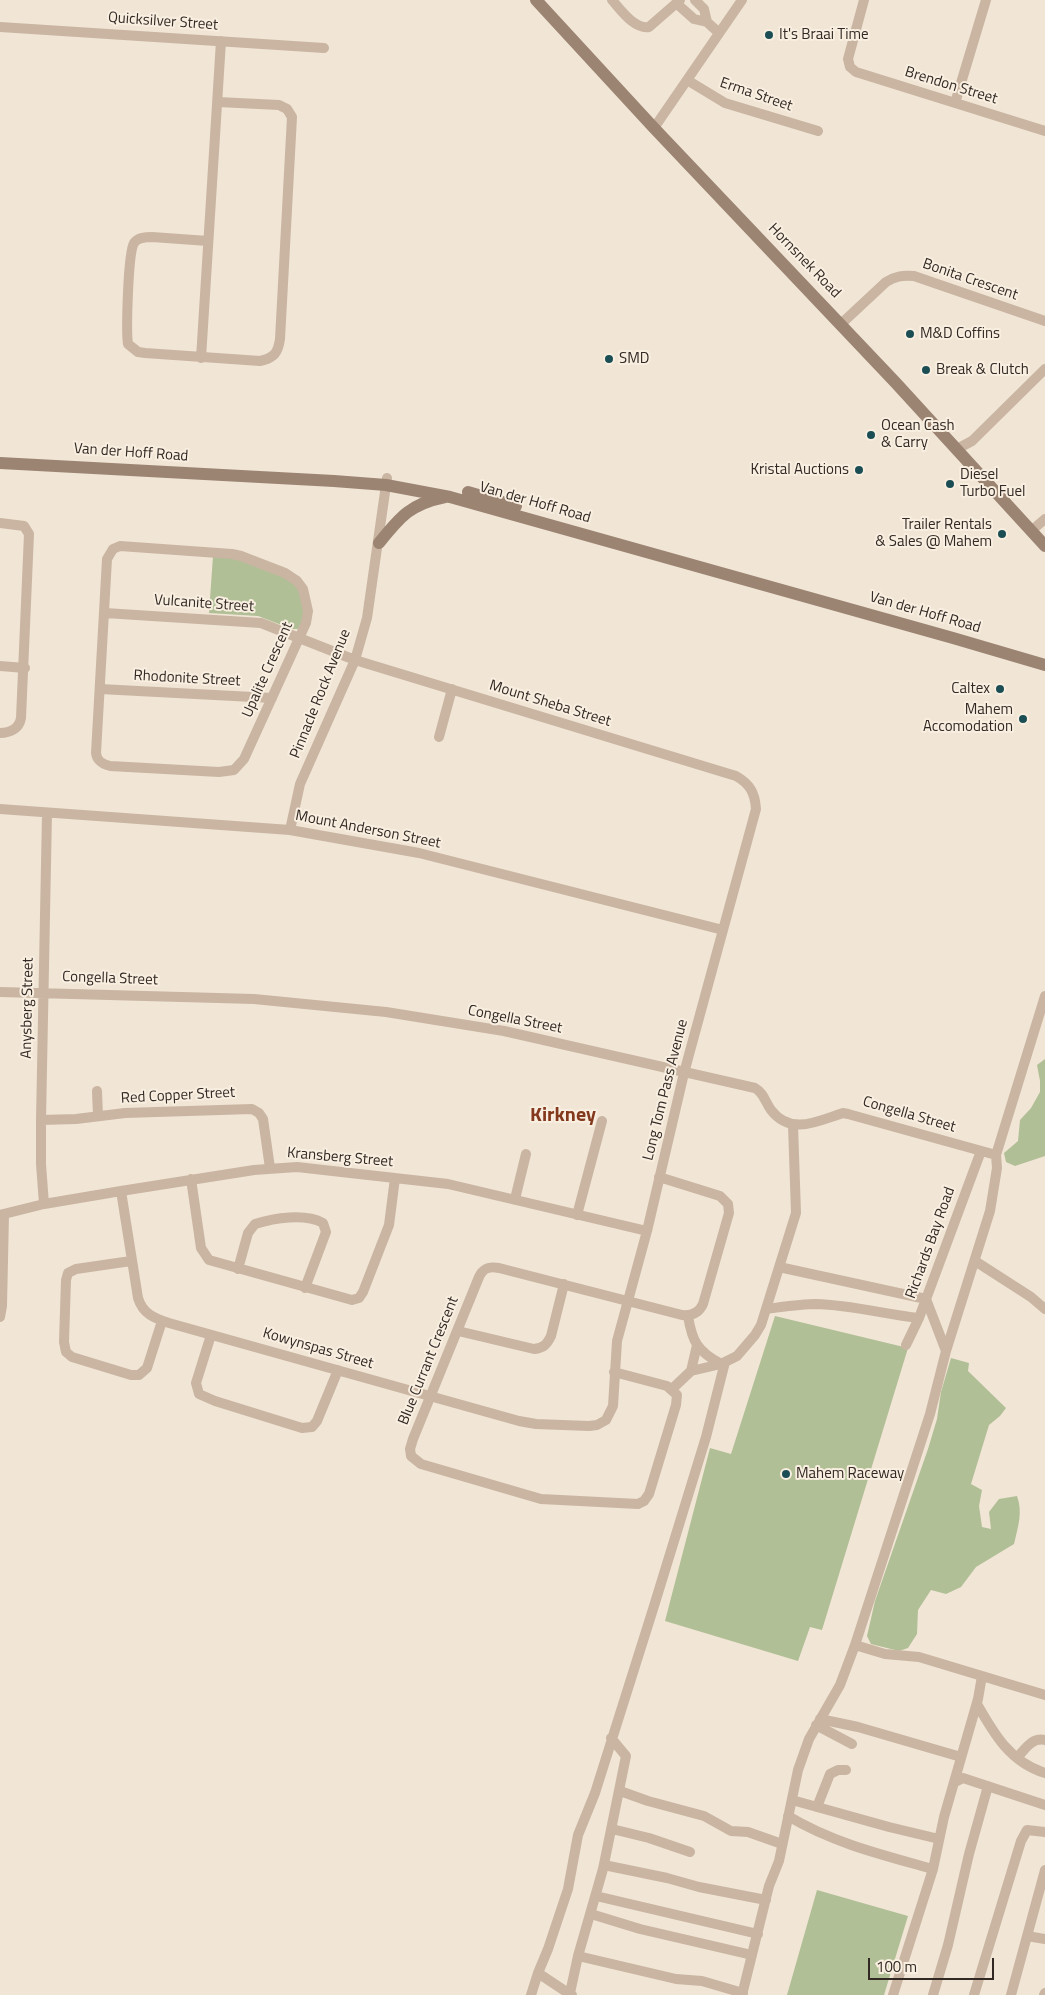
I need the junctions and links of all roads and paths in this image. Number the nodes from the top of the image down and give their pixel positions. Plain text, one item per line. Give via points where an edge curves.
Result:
1 (536, 0) edge
2 (612, 0) edge
3 (695, 0) edge
4 (742, 0) edge
5 (864, 0) edge
6 (986, 0) edge
7 (678, 1) edge
8 (707, 22) junction
9 (0, 27) edge
10 (719, 33) junction
11 (221, 41) junction
12 (324, 48) dead end
13 (687, 80) junction
14 (218, 102) junction
15 (955, 104) junction
16 (654, 128) junction
17 (818, 130) dead end
18 (1045, 131) edge
19 (208, 241) junction
20 (1045, 321) edge
21 (842, 324) junction
22 (201, 358) junction
23 (1045, 369) edge
24 (957, 450) junction
25 (0, 455) edge
26 (0, 463) edge
27 (387, 482) junction
28 (450, 496) junction
29 (1045, 519) edge
30 (0, 523) edge
31 (1031, 531) junction
32 (379, 543) junction
33 (1045, 546) edge
34 (105, 613) junction
35 (300, 639) junction
36 (1045, 657) edge
37 (355, 660) junction
38 (1045, 665) edge
39 (0, 666) edge
40 (25, 668) junction
41 (100, 689) junction
42 (452, 690) junction
43 (272, 698) junction
44 (0, 732) edge
45 (439, 737) dead end
46 (736, 776) joint
47 (0, 809) edge
48 (47, 813) junction
49 (290, 830) junction
50 (723, 930) junction
51 (0, 992) edge
52 (43, 992) junction
53 (1045, 996) edge
54 (684, 1073) junction
55 (97, 1091) dead end
56 (98, 1116) junction
57 (41, 1120) junction
58 (602, 1121) dead end
59 (793, 1125) junction
60 (981, 1151) junction
61 (526, 1154) dead end
62 (996, 1155) junction
63 (270, 1168) junction
64 (659, 1177) junction
65 (396, 1178) junction
66 (191, 1179) junction
67 (121, 1191) junction
68 (515, 1199) junction
69 (44, 1204) junction
70 (2, 1215) edge
71 (577, 1215) junction
72 (647, 1231) junction
73 (131, 1261) junction
74 (975, 1261) junction
75 (780, 1267) junction
76 (238, 1269) junction
77 (564, 1284) junction
78 (305, 1288) junction
79 (926, 1299) junction
80 (628, 1300) junction
81 (766, 1309) junction
82 (1045, 1309) edge
83 (688, 1316) junction
84 (0, 1317) edge
85 (919, 1318) junction
86 (162, 1321) junction
87 (458, 1330) junction
88 (211, 1335) junction
89 (696, 1345) junction
90 (906, 1345) dead end
91 (946, 1351) junction
92 (723, 1363) junction
93 (338, 1370) junction
94 (691, 1371) junction
95 (614, 1372) junction
96 (672, 1389) junction
97 (430, 1396) junction
98 (606, 1420) joint
99 (855, 1645) junction
100 (982, 1676) junction
101 (1045, 1695) edge
102 (977, 1704) junction
103 (818, 1722) junction
104 (611, 1738) junction
105 (1045, 1740) edge
106 (852, 1744) dead end
107 (961, 1757) junction
108 (1017, 1758) junction
109 (846, 1770) dead end
110 (1045, 1773) edge
111 (955, 1782) junction
112 (988, 1786) junction
113 (620, 1791) junction
114 (792, 1800) junction
115 (1045, 1805) edge
116 (817, 1807) junction
117 (788, 1816) junction
118 (612, 1829) junction
119 (1045, 1832) edge
120 (939, 1839) junction
121 (782, 1844) junction
122 (690, 1852) dead end
123 (604, 1865) junction
124 (933, 1868) junction
125 (1045, 1870) edge
126 (596, 1896) junction
127 (766, 1900) junction
128 (591, 1914) junction
129 (758, 1934) junction
130 (1027, 1936) junction
131 (1045, 1939) edge
132 (752, 1955) junction
133 (578, 1956) junction
134 (538, 1972) junction
135 (743, 1994) edge
136 (531, 1995) edge
137 (572, 1995) edge
138 (893, 1995) edge
139 (933, 1995) edge
140 (974, 1995) edge
141 (1011, 1995) edge

1 - 16 main road, Hornsnek Road
2 - 7 street via 634,23 644,27
3 - 8 street via 704,9
4 - 10 street
5 - 15 street, Brendon Street via 849,52 850,66 863,74
6 - 15 street
7 - 8 street via 694,19
8 - 10 street
9 - 11 street, Quicksilver Street
10 - 13 street
11 - 12 street, Quicksilver Street
11 - 14 street
13 - 16 street
13 - 17 street, Erma Street via 725,103
14 - 19 street
14 - 22 street via 279,105 292,116 280,339 277,352 269,359
15 - 18 street, Brendon Street
16 - 21 main road, Hornsnek Road
19 - 22 street
19 - 22 street via 152,237 136,241 132,248 127,325 128,344 138,352
20 - 21 street, Bonita Crescent via 904,275 886,282
21 - 24 main road, Hornsnek Road
23 - 24 street via 972,441
24 - 31 main road, Hornsnek Road
25 - 27 main road, Van der Hoff Road
26 - 27 main road, Van der Hoff Road
27 - 28 main road, Van der Hoff Road
27 - 32 street, Pinnacle Rock Avenue
27 - 36 main road, Van der Hoff Road via 419,482 458,490
28 - 32 main road via 409,510 394,522
28 - 38 main road, Van der Hoff Road
29 - 31 street
30 - 40 street via 24,526 29,534
31 - 33 main road, Hornsnek Road
32 - 37 street, Pinnacle Rock Avenue via 367,618
34 - 35 street, Vulcanite Street via 252,622
34 - 35 street, Upalite Crescent via 107,559 116,547 232,554 285,573 301,585 308,616
34 - 41 street, Upalite Crescent
35 - 37 street, Vulcanite Street
35 - 43 street, Upalite Crescent
37 - 42 street, Mount Sheba Street
37 - 49 street, Pinnacle Rock Avenue via 300,784
39 - 40 street
40 - 44 street via 20,723 14,730
41 - 43 street, Rhodonite Street
41 - 43 street, Upalite Crescent via 96,756 102,764 120,767 234,770 244,759
42 - 45 street
42 - 46 street, Mount Sheba Street
46 - 50 street, Long Tom Pass Avenue via 749,786 755,796 756,809
47 - 48 street, Mount Anderson Street
48 - 49 street, Mount Anderson Street
48 - 52 street, Anysberg Street
49 - 50 street, Mount Anderson Street via 428,855
50 - 54 street, Long Tom Pass Avenue
51 - 52 street, Congella Street
52 - 54 street, Congella Street via 254,999 386,1012 504,1032
52 - 57 street, Anysberg Street
53 - 62 street
54 - 59 street, Congella Street via 755,1088 761,1091 773,1113
54 - 64 street, Long Tom Pass Avenue
55 - 56 street
56 - 57 street, Red Copper Street
56 - 63 street, Red Copper Street via 252,1109 263,1119
57 - 69 street, Anysberg Street
58 - 71 street
59 - 60 street, Congella Street via 805,1125 843,1113
59 - 75 street via 796,1213
60 - 62 street, Congella Street
60 - 79 street, Richards Bay Road
61 - 68 street
62 - 74 street via 990,1211
63 - 65 street, Kransberg Street via 297,1167
63 - 66 street, Kransberg Street
64 - 72 street, Long Tom Pass Avenue
64 - 83 street via 720,1196 729,1208 703,1304 698,1312
65 - 68 street, Kransberg Street via 448,1184
65 - 78 street via 387,1230 361,1295 348,1300
66 - 67 street, Kransberg Street
66 - 76 street via 204,1255 209,1260
67 - 69 street, Kransberg Street
67 - 73 street, Kowynspas Street
68 - 71 street, Kransberg Street
69 - 70 street, Kransberg Street
70 - 84 street
71 - 72 street, Kransberg Street
72 - 80 street, Long Tom Pass Avenue
73 - 86 street, Kowynspas Street via 142,1308 149,1316
73 - 86 street via 68,1273 65,1289 66,1352 72,1357 139,1375 147,1368
74 - 82 street via 1032,1297
74 - 91 street
75 - 79 street
75 - 81 street
76 - 78 street
76 - 78 street via 248,1233 255,1224 286,1218 313,1219 323,1224 326,1232
77 - 80 street, Blue Currant Crescent
77 - 87 street, Blue Currant Crescent via 488,1267 480,1274
77 - 87 street via 551,1336 540,1348
79 - 85 street, Richards Bay Road
79 - 91 street
80 - 83 street, Blue Currant Crescent
80 - 95 street, Long Tom Pass Avenue via 617,1341
81 - 85 street via 815,1304
81 - 92 street via 756,1335 737,1356
83 - 89 street
85 - 90 street, Richards Bay Road
86 - 88 street, Kowynspas Street
87 - 97 street, Blue Currant Crescent
88 - 93 street, Kowynspas Street
88 - 93 street via 196,1383 199,1394 302,1428 317,1421
89 - 92 street via 708,1357
89 - 94 street
91 - 99 street via 930,1414
92 - 94 street
92 - 104 street via 706,1437
93 - 97 street, Kowynspas Street
94 - 96 street
95 - 96 street
95 - 98 street, Long Tom Pass Avenue via 613,1406
96 - 97 street, Blue Currant Crescent via 677,1395 676,1405 649,1494 644,1501 633,1505 533,1498 416,1462 410,1449
97 - 98 street, Kowynspas Street via 536,1424 590,1426
99 - 100 street via 885,1654 919,1657
99 - 103 street via 840,1685
100 - 101 street
100 - 102 street
102 - 107 street
102 - 108 street via 1005,1748
103 - 106 street
103 - 107 street via 858,1727
103 - 114 street via 798,1770
104 - 113 street via 626,1756
104 - 134 street via 595,1793 578,1835 568,1889
105 - 108 street via 1039,1738 1030,1743
107 - 111 street
108 - 110 street via 1028,1767
109 - 116 street via 830,1774
111 - 112 street via 963,1778
111 - 120 street
112 - 115 street
112 - 139 street
113 - 118 street
113 - 121 street via 704,1816 731,1831 748,1832
114 - 116 street
114 - 117 street
116 - 120 street
117 - 121 street
117 - 124 street via 840,1841
118 - 122 street
118 - 123 street
119 - 140 street via 1027,1830 1021,1841
120 - 124 street
121 - 127 street
123 - 126 street
123 - 127 street
124 - 138 street
125 - 130 street
126 - 128 street
126 - 129 street
127 - 129 street
128 - 132 street
128 - 133 street
129 - 132 street
130 - 131 street
130 - 141 street
132 - 135 street
133 - 135 street via 676,1979 702,1981
133 - 137 street
134 - 136 street
134 - 137 street

